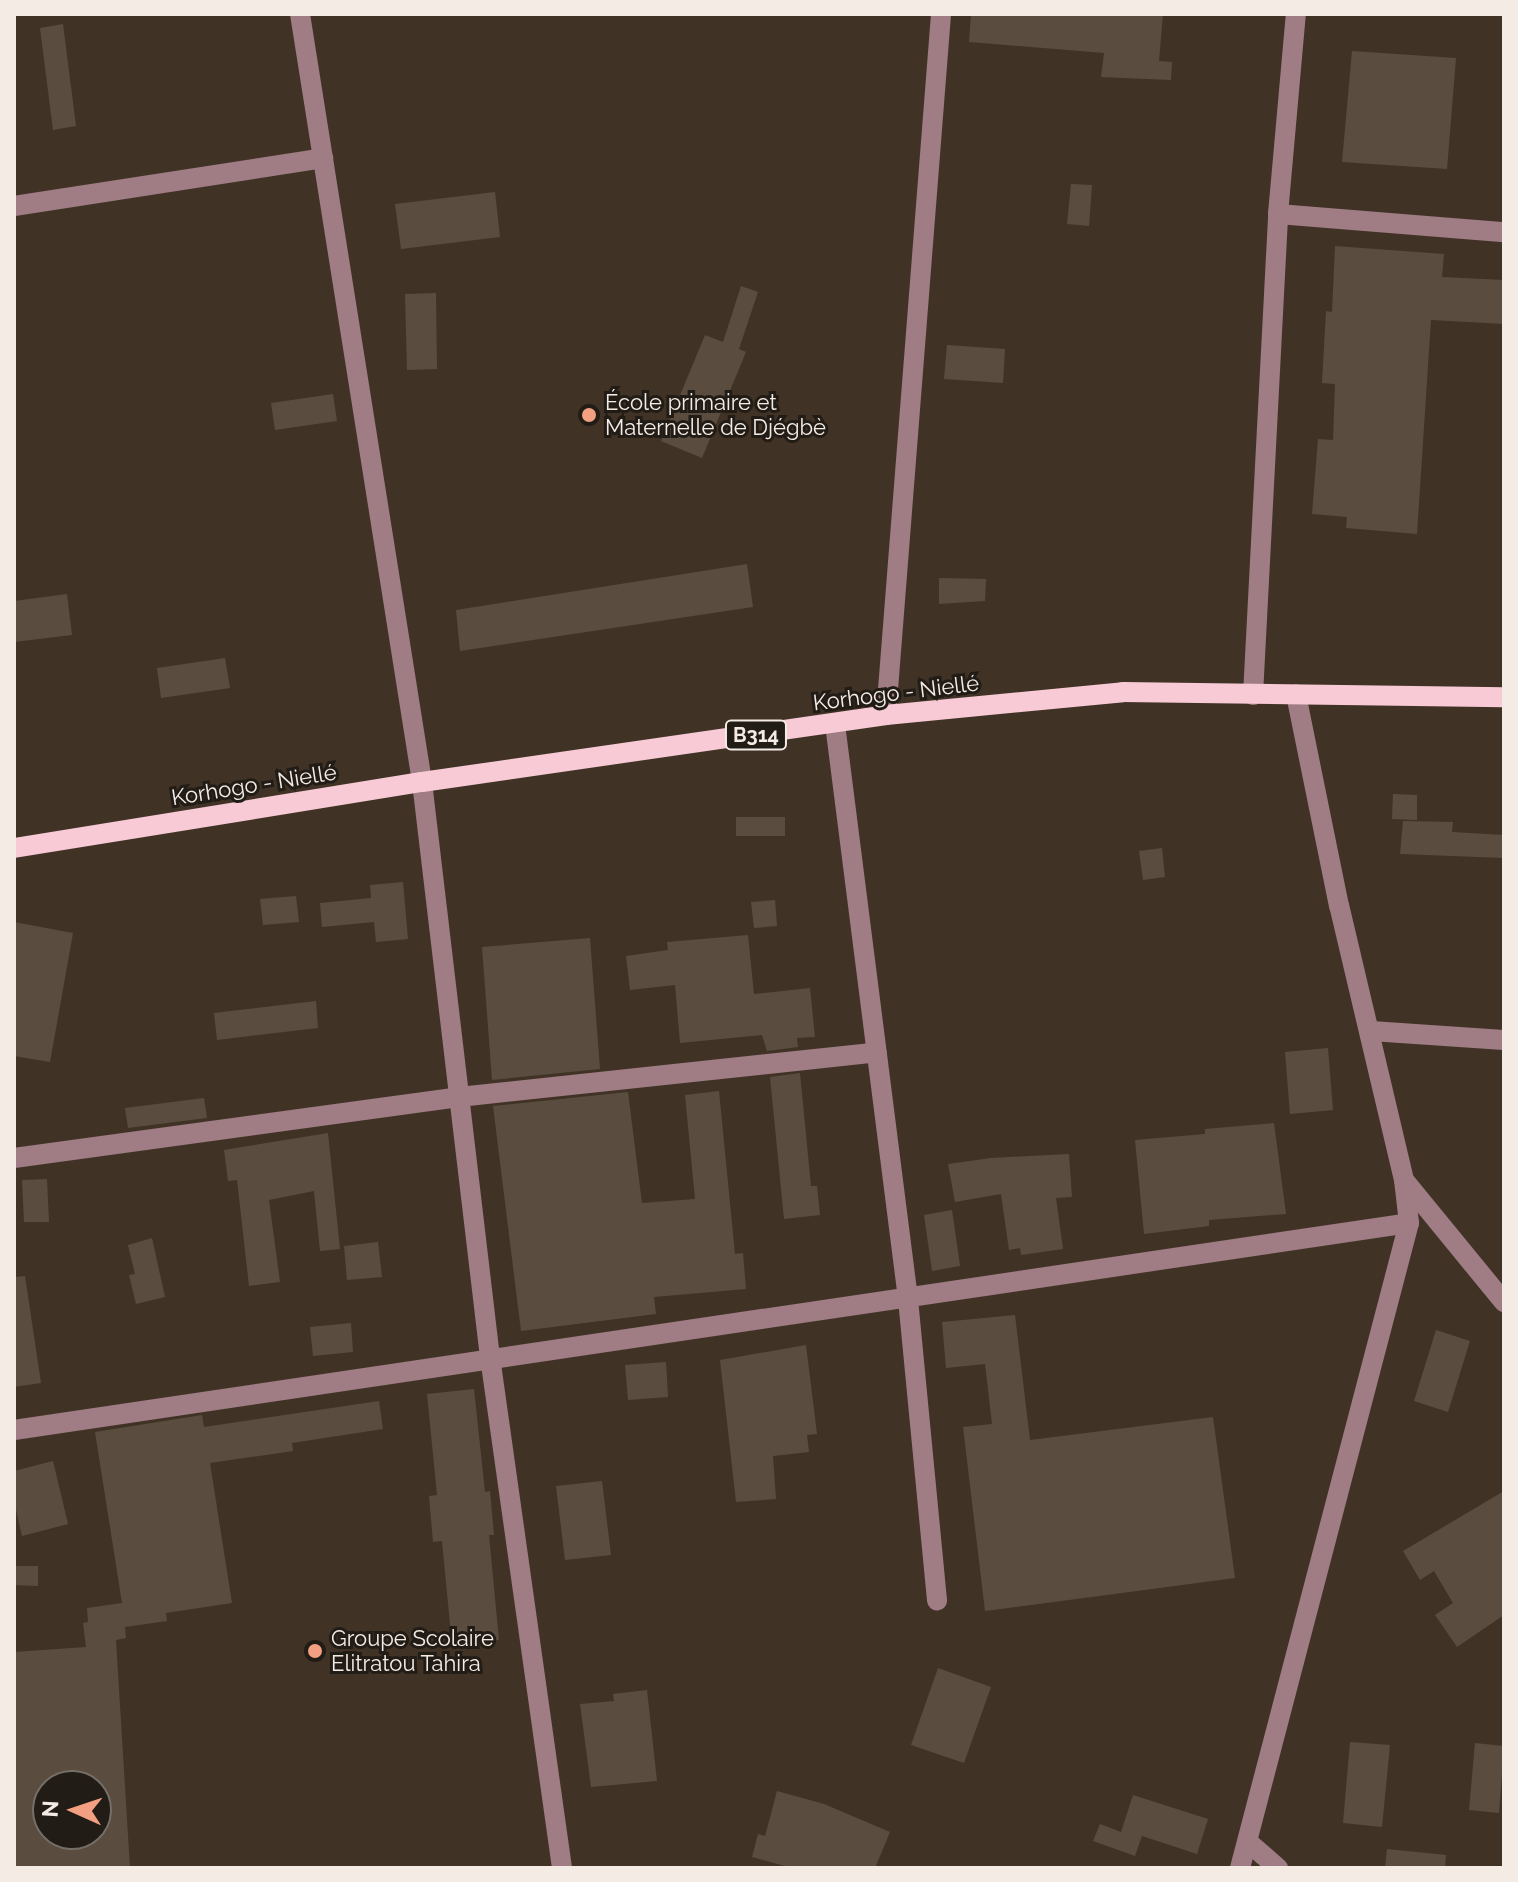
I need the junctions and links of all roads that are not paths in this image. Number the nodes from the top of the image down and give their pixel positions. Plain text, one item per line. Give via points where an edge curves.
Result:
1 (300, 14) edge
2 (941, 14) edge
3 (1296, 14) edge
4 (323, 158) junction
5 (14, 206) edge
6 (1278, 214) junction
7 (1504, 232) edge
8 (1296, 694) junction
9 (1253, 695) junction
10 (1504, 697) edge
11 (886, 715) junction
12 (835, 724) junction
13 (422, 782) junction
14 (14, 848) edge
15 (1371, 1031) junction
16 (1504, 1040) edge
17 (877, 1052) junction
18 (459, 1097) junction
19 (14, 1158) edge
20 (1404, 1180) junction
21 (1409, 1223) junction
22 (908, 1299) junction
23 (1504, 1302) edge
24 (490, 1357) junction
25 (14, 1430) edge
26 (937, 1601) dead end
27 (1248, 1842) junction
28 (562, 1868) edge
29 (1240, 1868) edge
30 (1278, 1868) edge

1 - 4 street
2 - 11 street
3 - 6 street
4 - 5 street
4 - 13 street
6 - 7 street
6 - 9 street
8 - 9 main road, Korhogo - Niellé / B314
8 - 10 main road, Korhogo - Niellé / B314
8 - 15 street via 1339,906
9 - 11 main road, Korhogo - Niellé / B314 via 1123,692
11 - 12 main road, Korhogo - Niellé / B314
12 - 13 main road, Korhogo - Niellé / B314
12 - 17 street
13 - 14 main road, Korhogo - Niellé / B314
13 - 18 street
15 - 16 street
15 - 20 street
17 - 18 street
17 - 22 street
18 - 19 street
18 - 24 street
20 - 21 street
20 - 23 street
21 - 22 street
21 - 27 street
22 - 24 street
22 - 26 street
24 - 25 street
24 - 28 street
27 - 29 street
27 - 30 street

